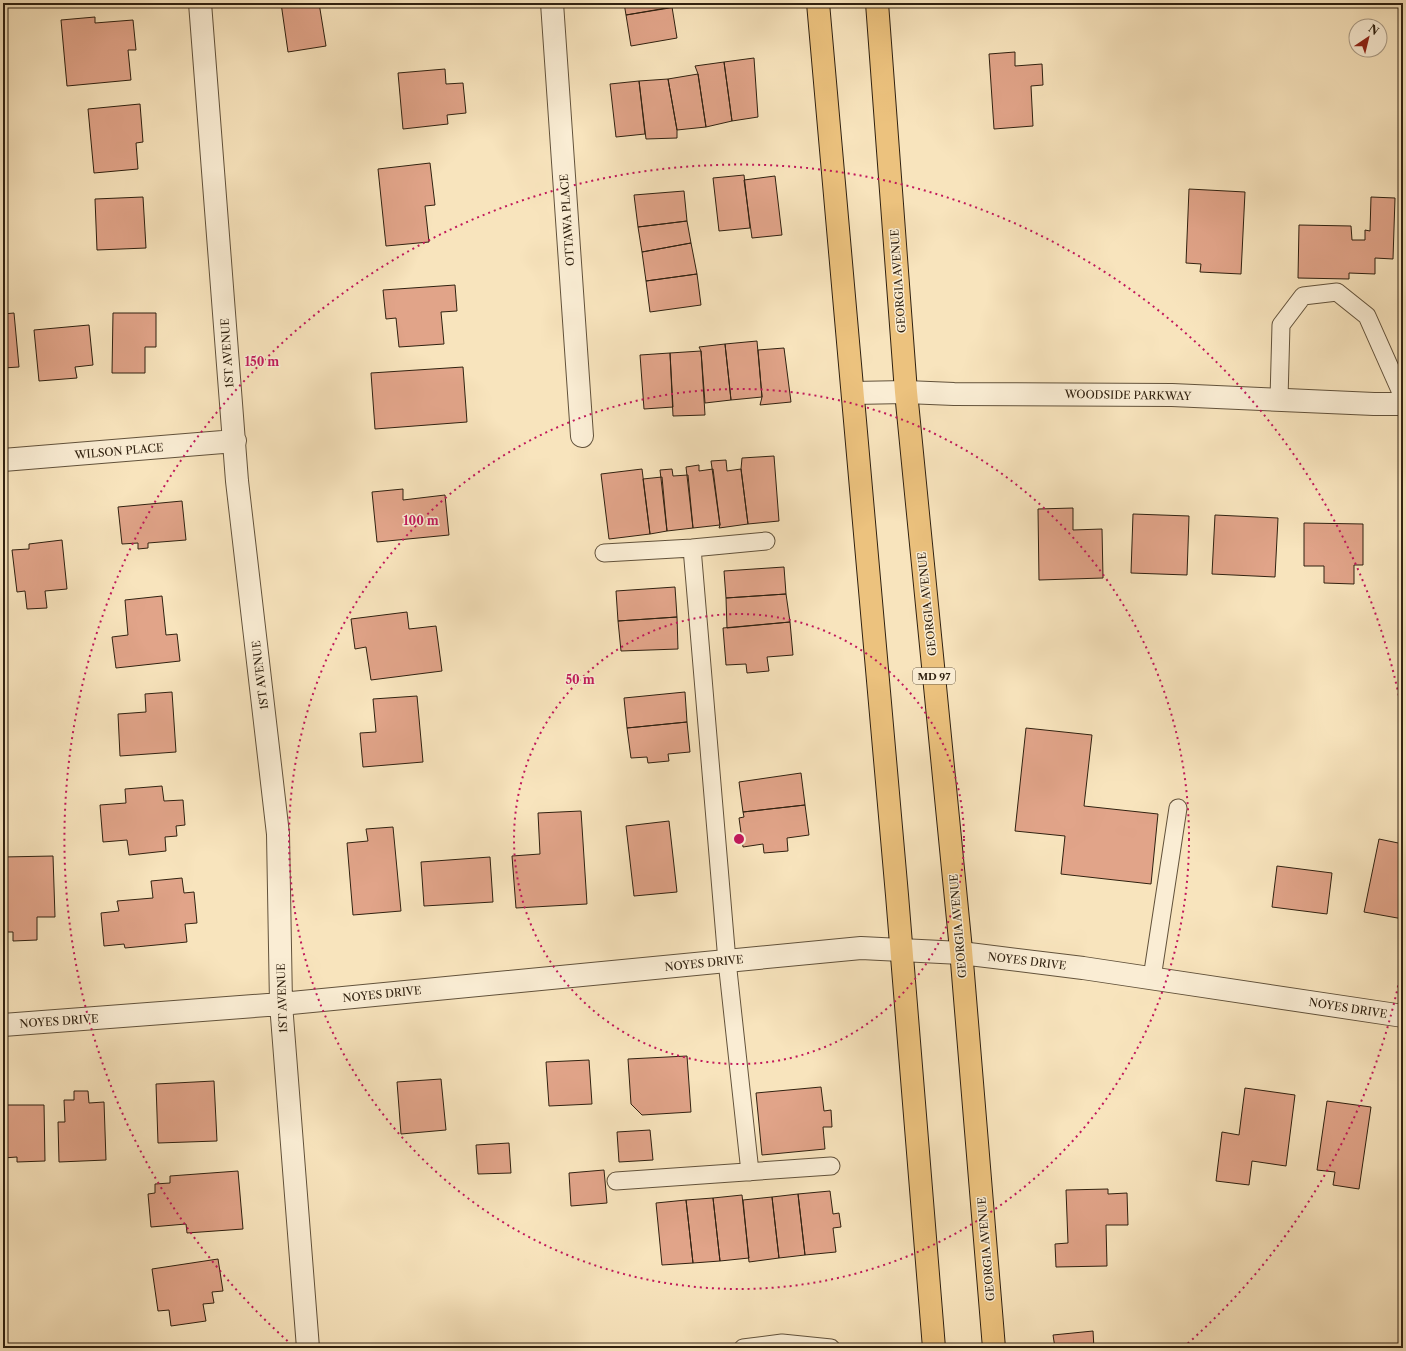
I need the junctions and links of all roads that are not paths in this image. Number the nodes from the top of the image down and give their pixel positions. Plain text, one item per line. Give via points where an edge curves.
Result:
1 (200, 3) edge
2 (552, 3) edge
3 (818, 3) edge
4 (877, 3) edge
5 (906, 392) junction
6 (854, 393) junction
7 (1403, 397) edge
8 (1280, 399) junction
9 (1403, 404) edge
10 (582, 436) dead end
11 (235, 441) junction
12 (3, 460) edge
13 (766, 541) dead end
14 (692, 548) junction
15 (604, 552) dead end
16 (1178, 808) dead end
17 (901, 950) junction
18 (961, 953) junction
19 (727, 961) junction
20 (1152, 978) junction
21 (281, 1004) junction
22 (1403, 1016) edge
23 (3, 1025) edge
24 (831, 1166) dead end
25 (750, 1172) junction
26 (616, 1181) dead end
27 (308, 1348) edge
28 (743, 1348) edge
29 (831, 1348) edge
30 (934, 1348) edge
31 (994, 1348) edge

1 - 11 street, 1ST AVENUE
2 - 10 street, OTTAWA PLACE
3 - 6 main road
4 - 5 main road, GEORGIA AVENUE / MD 97
5 - 6 street, WOODSIDE PARKWAY
5 - 8 street, WOODSIDE PARKWAY
5 - 18 main road, GEORGIA AVENUE / MD 97
6 - 17 main road
7 - 8 lane via 1368,316 1337,292 1303,296 1281,325
8 - 9 street, WOODSIDE PARKWAY
11 - 12 street, WILSON PLACE
11 - 21 street, 1ST AVENUE via 237,481 278,834
13 - 14 lane
14 - 15 lane
14 - 19 lane
16 - 20 lane
17 - 18 street, NOYES DRIVE
17 - 19 street, NOYES DRIVE via 861,948
17 - 30 main road
18 - 20 street, NOYES DRIVE
18 - 31 main road, GEORGIA AVENUE / MD 97
19 - 21 street, NOYES DRIVE
19 - 25 lane
20 - 22 street, NOYES DRIVE
21 - 23 street, NOYES DRIVE
21 - 27 street, 1ST AVENUE
24 - 25 lane
25 - 26 lane
28 - 29 lane via 782,1343

